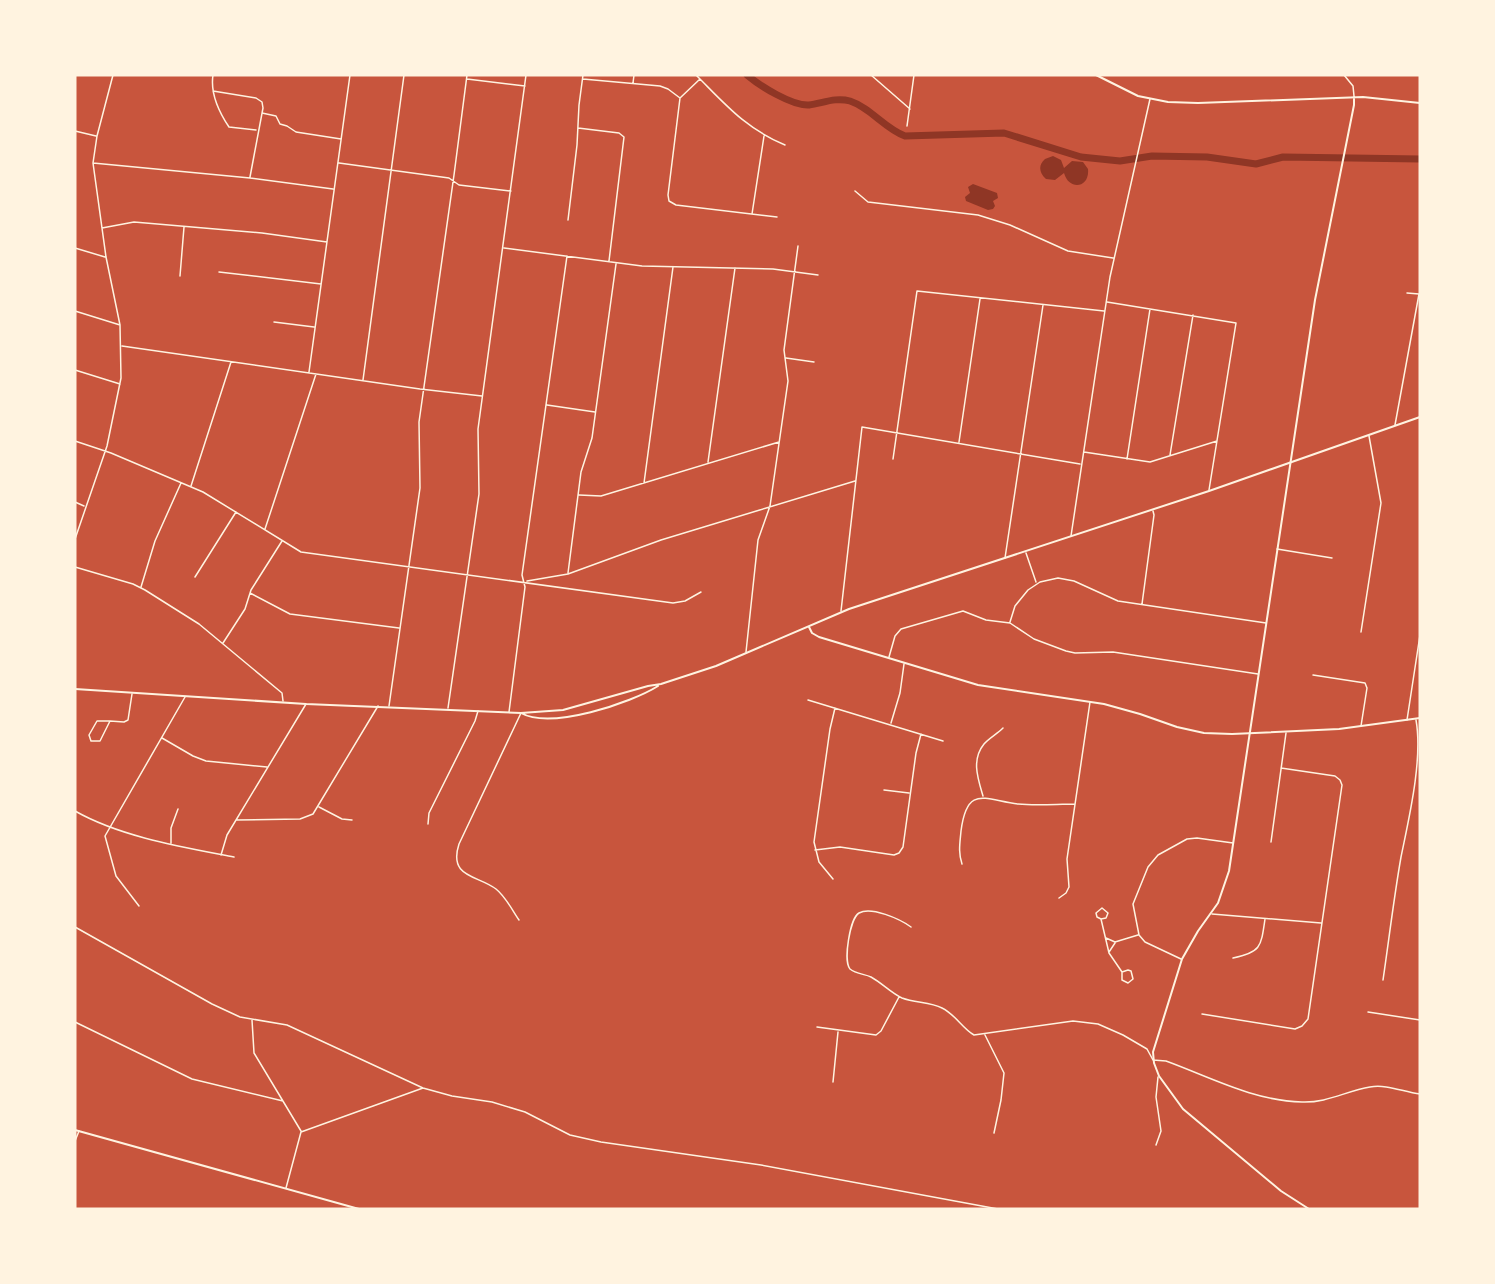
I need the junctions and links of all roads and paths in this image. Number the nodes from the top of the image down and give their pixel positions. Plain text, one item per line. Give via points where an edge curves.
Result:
1 (113, 75) edge
2 (213, 75) edge
3 (350, 75) edge
4 (404, 75) edge
5 (466, 75) edge
6 (526, 75) edge
7 (583, 75) edge
8 (634, 75) edge
9 (696, 75) edge
10 (871, 75) edge
11 (914, 75) edge
12 (1096, 75) edge
13 (1344, 75) edge
14 (700, 78) junction
15 (466, 79) junction
16 (583, 79) junction
17 (632, 84) junction
18 (525, 86) junction
19 (213, 91) junction
20 (1354, 97) junction
21 (680, 98) junction
22 (1150, 99) junction
23 (1420, 103) edge
24 (910, 109) junction
25 (261, 113) junction
26 (907, 126) dead end
27 (578, 128) junction
28 (258, 130) junction
29 (75, 131) edge
30 (97, 136) junction
31 (764, 136) junction
32 (342, 139) junction
33 (785, 145) dead end
34 (93, 163) junction
35 (339, 163) junction
36 (392, 170) junction
37 (250, 178) junction
38 (453, 181) junction
39 (335, 189) junction
40 (512, 191) junction
41 (855, 191) dead end
42 (752, 214) junction
43 (777, 217) dead end
44 (568, 220) dead end
45 (184, 226) junction
46 (101, 228) junction
47 (328, 242) junction
48 (798, 246) dead end
49 (75, 248) edge
50 (503, 248) junction
51 (567, 256) junction
52 (106, 257) junction
53 (1114, 258) junction
54 (609, 262) junction
55 (616, 263) junction
56 (673, 267) junction
57 (735, 268) junction
58 (219, 272) dead end
59 (794, 272) junction
60 (818, 275) dead end
61 (180, 276) dead end
62 (321, 285) junction
63 (1407, 293) dead end
64 (1420, 295) edge
65 (980, 297) junction
66 (1106, 302) junction
67 (1043, 305) junction
68 (1150, 308) junction
69 (75, 311) edge
70 (1104, 311) junction
71 (1193, 315) junction
72 (274, 322) dead end
73 (120, 325) junction
74 (315, 327) junction
75 (121, 346) junction
76 (785, 358) junction
77 (231, 362) junction
78 (814, 362) dead end
79 (75, 370) edge
80 (309, 373) junction
81 (316, 374) junction
82 (362, 380) junction
83 (120, 384) junction
84 (424, 389) junction
85 (482, 396) junction
86 (546, 404) junction
87 (596, 412) junction
88 (1420, 417) edge
89 (1395, 426) junction
90 (897, 433) junction
91 (1369, 435) junction
92 (1218, 440) junction
93 (75, 441) edge
94 (779, 442) junction
95 (959, 443) junction
96 (105, 451) junction
97 (1083, 452) junction
98 (1020, 454) junction
99 (1170, 455) junction
100 (893, 459) dead end
101 (1127, 459) junction
102 (708, 463) junction
103 (1289, 463) junction
104 (1082, 464) junction
105 (856, 481) junction
106 (181, 483) junction
107 (644, 483) junction
108 (190, 487) junction
109 (1209, 491) junction
110 (579, 495) junction
111 (75, 502) edge
112 (85, 507) junction
113 (770, 507) junction
114 (1153, 510) junction
115 (236, 511) junction
116 (265, 530) junction
117 (1071, 537) junction
118 (75, 539) edge
119 (282, 541) junction
120 (1276, 549) junction
121 (1026, 552) junction
122 (1332, 558) dead end
123 (1005, 559) junction
124 (409, 566) junction
125 (75, 567) edge
126 (467, 574) junction
127 (567, 574) junction
128 (195, 577) dead end
129 (524, 582) junction
130 (1036, 584) junction
131 (141, 588) junction
132 (701, 592) dead end
133 (250, 593) junction
134 (1142, 605) junction
135 (840, 612) junction
136 (1010, 623) junction
137 (1266, 623) junction
138 (808, 626) junction
139 (400, 628) junction
140 (1361, 632) dead end
141 (1420, 635) edge
142 (222, 644) junction
143 (746, 653) junction
144 (888, 658) junction
145 (904, 663) junction
146 (1258, 674) junction
147 (1313, 675) dead end
148 (661, 684) junction
149 (75, 689) edge
150 (132, 693) junction
151 (185, 696) junction
152 (808, 700) dead end
153 (1090, 701) junction
154 (283, 702) junction
155 (306, 704) junction
156 (378, 706) junction
157 (389, 707) junction
158 (835, 708) junction
159 (448, 709) junction
160 (478, 711) junction
161 (509, 712) junction
162 (521, 713) junction
163 (1418, 719) edge
164 (1407, 721) junction
165 (110, 722) junction
166 (890, 725) junction
167 (1361, 727) junction
168 (1003, 728) dead end
169 (1287, 732) junction
170 (921, 734) junction
171 (1249, 734) junction
172 (162, 738) junction
173 (942, 741) dead end
174 (268, 768) junction
175 (1281, 768) junction
176 (884, 790) dead end
177 (910, 793) junction
178 (983, 797) junction
179 (1076, 804) junction
180 (318, 807) junction
181 (178, 809) dead end
182 (75, 811) edge
183 (236, 820) junction
184 (352, 820) dead end
185 (428, 824) dead end
186 (110, 827) junction
187 (1271, 842) dead end
188 (1233, 843) junction
189 (171, 844) junction
190 (815, 850) junction
191 (221, 855) junction
192 (234, 857) dead end
193 (962, 864) dead end
194 (833, 879) dead end
195 (1059, 898) dead end
196 (139, 906) dead end
197 (1211, 914) junction
198 (1265, 918) junction
199 (1101, 919) dead end
200 (519, 920) dead end
201 (1322, 924) junction
202 (75, 927) edge
203 (911, 927) dead end
204 (1139, 935) junction
205 (1105, 938) junction
206 (1115, 942) junction
207 (1109, 953) junction
208 (1233, 958) dead end
209 (1182, 959) junction
210 (1122, 972) junction
211 (1383, 980) dead end
212 (899, 997) junction
213 (1368, 1012) dead end
214 (1202, 1014) dead end
215 (252, 1019) junction
216 (1420, 1020) edge
217 (75, 1022) edge
218 (817, 1027) dead end
219 (838, 1031) junction
220 (985, 1035) junction
221 (1153, 1060) junction
222 (1159, 1076) junction
223 (833, 1082) dead end
224 (423, 1088) junction
225 (1420, 1094) edge
226 (283, 1101) junction
227 (77, 1131) edge
228 (302, 1132) junction
229 (994, 1133) dead end
230 (75, 1141) edge
231 (1156, 1145) dead end
232 (285, 1189) junction
233 (359, 1209) edge
234 (998, 1209) edge
235 (1309, 1209) edge

1 - 30 street
2 - 19 street
3 - 32 street
4 - 36 street
5 - 15 street
6 - 18 street
7 - 16 street
8 - 17 street
9 - 14 street
10 - 24 street
11 - 24 street
12 - 22 main road
13 - 20 street via 1353,86
14 - 21 street
14 - 31 street via 739,118
15 - 18 street
15 - 38 street
16 - 17 street
16 - 27 street
17 - 21 street via 663,86
18 - 40 street
19 - 25 street via 258,98
19 - 28 street via 230,127
20 - 22 main road via 1198,103
20 - 23 main road
20 - 103 main road
21 - 42 street via 669,201
22 - 53 street
24 - 26 street
25 - 28 street
25 - 32 street via 276,116 280,124 296,132
27 - 44 street
27 - 54 street via 623,135
28 - 37 street
29 - 30 street
30 - 34 street
31 - 33 street
31 - 42 street
32 - 35 street
34 - 37 street
34 - 46 street
35 - 36 street
35 - 39 street
36 - 38 street
36 - 82 street
37 - 39 street
38 - 40 street
38 - 84 street
39 - 47 street
40 - 50 street
41 - 53 street via 868,202 983,216 1063,249
42 - 43 street
45 - 46 street via 134,222
45 - 47 street
45 - 61 street
46 - 52 street
47 - 62 street
48 - 59 street
49 - 52 street
50 - 51 street
50 - 85 street
51 - 54 street
51 - 86 street
52 - 73 street
53 - 66 street
54 - 55 street
55 - 56 street
55 - 87 street
56 - 57 street
56 - 107 street
57 - 59 street
57 - 102 street
58 - 62 street
59 - 60 street
59 - 76 street
62 - 74 street
63 - 64 street
64 - 89 street
65 - 67 street
65 - 90 street via 917,291
65 - 95 street
66 - 68 street
66 - 70 street
67 - 70 street
67 - 98 street
68 - 71 street
68 - 101 street
69 - 73 street
70 - 97 street
71 - 92 street via 1236,323
71 - 99 street
72 - 74 street
73 - 75 street
74 - 80 street
75 - 77 street
75 - 83 street
76 - 78 street
76 - 94 street via 788,381
77 - 80 street
77 - 108 street
79 - 83 street
80 - 81 street
81 - 82 street
81 - 116 street
82 - 84 street
83 - 96 street
84 - 85 street
84 - 124 street via 418,430 420,480
85 - 126 street via 477,437 479,487
86 - 87 street
86 - 129 street
87 - 110 street
88 - 89 main road
89 - 91 main road
90 - 95 street
90 - 100 street
90 - 105 street via 862,427
91 - 103 main road
91 - 140 street via 1381,503
92 - 99 street
92 - 109 street
93 - 96 street
94 - 102 street
94 - 113 street
95 - 98 street
96 - 106 street
96 - 112 street
97 - 101 street
97 - 104 street
98 - 104 street
98 - 123 street
99 - 101 street via 1150,462
102 - 107 street
103 - 109 main road
103 - 120 main road
104 - 117 street
105 - 113 street
105 - 135 street
106 - 108 street
106 - 131 street via 155,541
107 - 110 street via 598,496
108 - 115 street
109 - 114 main road
110 - 127 street
111 - 112 street
112 - 118 street
113 - 127 street
113 - 143 street via 758,540
114 - 117 main road
114 - 134 street
115 - 116 street
115 - 128 street
116 - 119 street
117 - 121 main road
119 - 124 street via 301,552
119 - 133 street
120 - 122 street
120 - 137 main road
121 - 123 main road
121 - 130 street
123 - 135 main road
124 - 126 street
124 - 139 street
125 - 131 street
126 - 129 street
126 - 159 street
127 - 129 street
129 - 132 street via 673,603
129 - 161 street
130 - 134 street via 1066,579 1113,600
130 - 136 street via 1018,602
131 - 142 street via 199,624
133 - 139 street via 294,614
133 - 142 street via 245,609
134 - 137 street
135 - 138 main road
136 - 144 street via 959,611 901,629
136 - 146 street via 1034,639 1066,651 1113,652
137 - 146 main road
138 - 143 main road
138 - 144 main road via 816,636
139 - 157 street
141 - 164 street
142 - 154 street via 282,693
143 - 148 main road
144 - 145 main road
145 - 153 main road via 978,685
145 - 166 street
146 - 171 main road
147 - 167 street via 1366,684
148 - 162 main road via 563,710
148 - 162 main road via 622,703 588,713 543,718
149 - 150 main road
150 - 151 main road
150 - 165 street via 128,720
151 - 154 main road
151 - 172 street
152 - 158 street
153 - 171 main road via 1196,732
153 - 179 street
154 - 155 main road
155 - 156 main road
155 - 174 street
156 - 157 main road
156 - 180 street
157 - 159 main road
158 - 166 street
158 - 190 street
159 - 160 main road
160 - 161 main road
160 - 185 street via 429,813
161 - 162 main road
162 - 200 street via 457,854 464,873 499,891
163 - 164 main road
163 - 211 street via 1410,818
164 - 167 main road
165 - 165 street via 100,741 92,741 89,735 97,721
166 - 170 street
167 - 169 main road
168 - 178 street via 978,755 976,767
169 - 171 main road
169 - 175 street
170 - 173 street
170 - 177 street
171 - 188 main road
172 - 174 street via 206,761
172 - 186 street
174 - 183 street
175 - 187 street
175 - 201 street via 1335,776 1342,783
176 - 177 street
177 - 190 street via 899,853 840,847
178 - 179 street via 1018,804
178 - 193 street via 971,803 964,814 959,853
179 - 195 street via 1067,860 1069,887
180 - 183 street via 302,818
180 - 184 street
181 - 189 street via 171,828
182 - 186 street
183 - 191 street
186 - 189 street
186 - 196 street via 105,836 114,870
188 - 197 main road via 1225,884
188 - 204 street via 1190,839 1155,858 1134,900
189 - 191 street
190 - 194 street
191 - 192 street
197 - 198 street
197 - 209 main road
198 - 201 street
198 - 208 street via 1259,947 1252,954
199 - 205 street
201 - 214 street via 1308,1019 1302,1026 1295,1029
202 - 215 street via 212,1005
203 - 212 street via 890,915 861,912 853,920 846,959 853,971 871,977
204 - 206 street
204 - 209 street via 1145,942
205 - 206 street
205 - 207 street
206 - 207 street
207 - 210 street
209 - 221 main road via 1154,1045
210 - 210 street via 1124,982 1133,979 1131,971
212 - 219 street via 878,1034
212 - 220 street via 940,1007 972,1034
213 - 216 street
215 - 224 street via 287,1025
215 - 226 street via 254,1053
217 - 226 street via 192,1079
218 - 219 street
219 - 223 street
220 - 221 street via 1073,1021 1098,1024 1147,1049
220 - 229 street via 1004,1073
221 - 222 main road
221 - 225 street via 1166,1061 1250,1094 1290,1101 1323,1101 1370,1087
222 - 231 street via 1156,1097 1161,1131
222 - 235 main road via 1183,1109 1281,1191
224 - 228 street
224 - 234 street via 525,1112 570,1135 601,1142 761,1165
226 - 228 street
227 - 230 street
227 - 232 main road
228 - 232 street
232 - 233 main road

